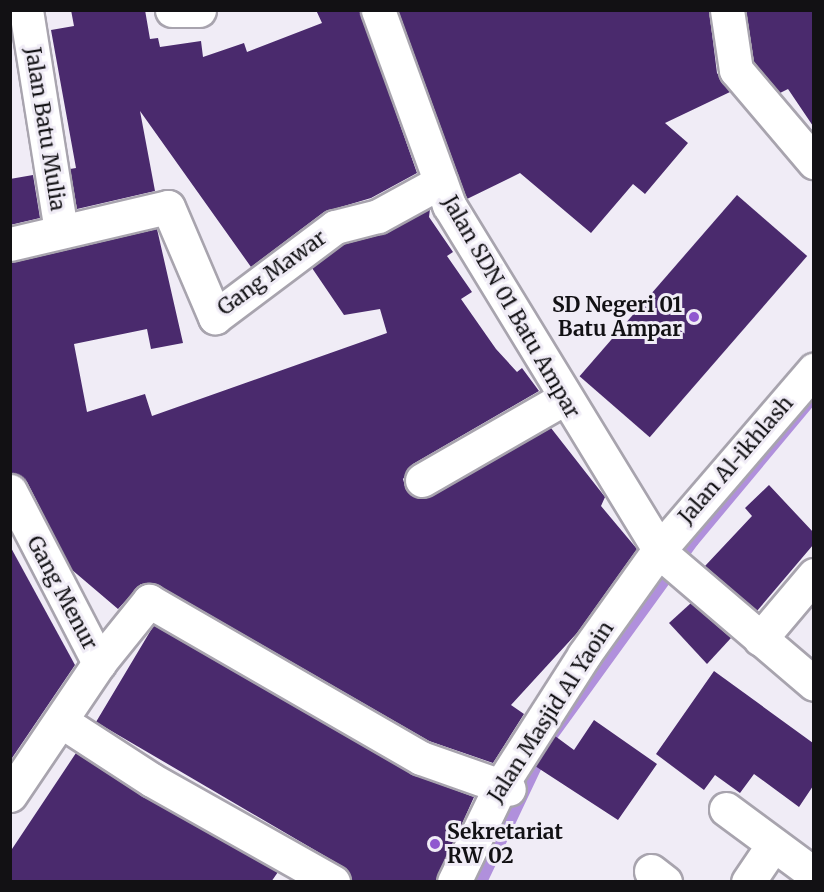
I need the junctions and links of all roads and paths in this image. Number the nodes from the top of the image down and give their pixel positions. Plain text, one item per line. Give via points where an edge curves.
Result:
1 (26, 10) edge
2 (172, 10) edge
3 (199, 10) edge
4 (378, 10) edge
5 (727, 10) edge
6 (813, 162) edge
7 (440, 182) junction
8 (61, 231) junction
9 (10, 244) edge
10 (813, 370) edge
11 (563, 399) junction
12 (422, 480) dead end
13 (10, 491) edge
14 (661, 552) junction
15 (813, 575) edge
16 (760, 639) junction
17 (99, 663) junction
18 (813, 684) edge
19 (61, 721) junction
20 (505, 787) junction
21 (10, 795) edge
22 (726, 809) dead end
23 (773, 845) junction
24 (813, 874) edge
25 (333, 882) edge
26 (454, 882) edge
27 (748, 882) edge

1 - 8 street, Jalan Batu Mulia
2 - 3 street
4 - 7 street, Jalan SDN 01 Batu Ampar
5 - 6 street via 736,70
7 - 8 street, Gang Mawar via 378,216 335,227 215,317 168,207
7 - 11 street, Jalan SDN 01 Batu Ampar
8 - 9 street, Jalan Batu Mulia
10 - 14 street, Jalan Al-ikhlash
11 - 12 street
11 - 14 street, Jalan SDN 01 Batu Ampar
13 - 17 street, Gang Menur
14 - 16 street, Jalan SDN 01 Batu Ampar
14 - 20 street, Jalan Masjid Al Yaoin
15 - 16 street
16 - 18 street
17 - 19 street
17 - 20 street via 140,608 157,602 224,647 421,758
19 - 21 street
19 - 25 street
20 - 26 street, Jalan Masjid Al Yaoin
22 - 23 street
23 - 24 street
23 - 27 street

